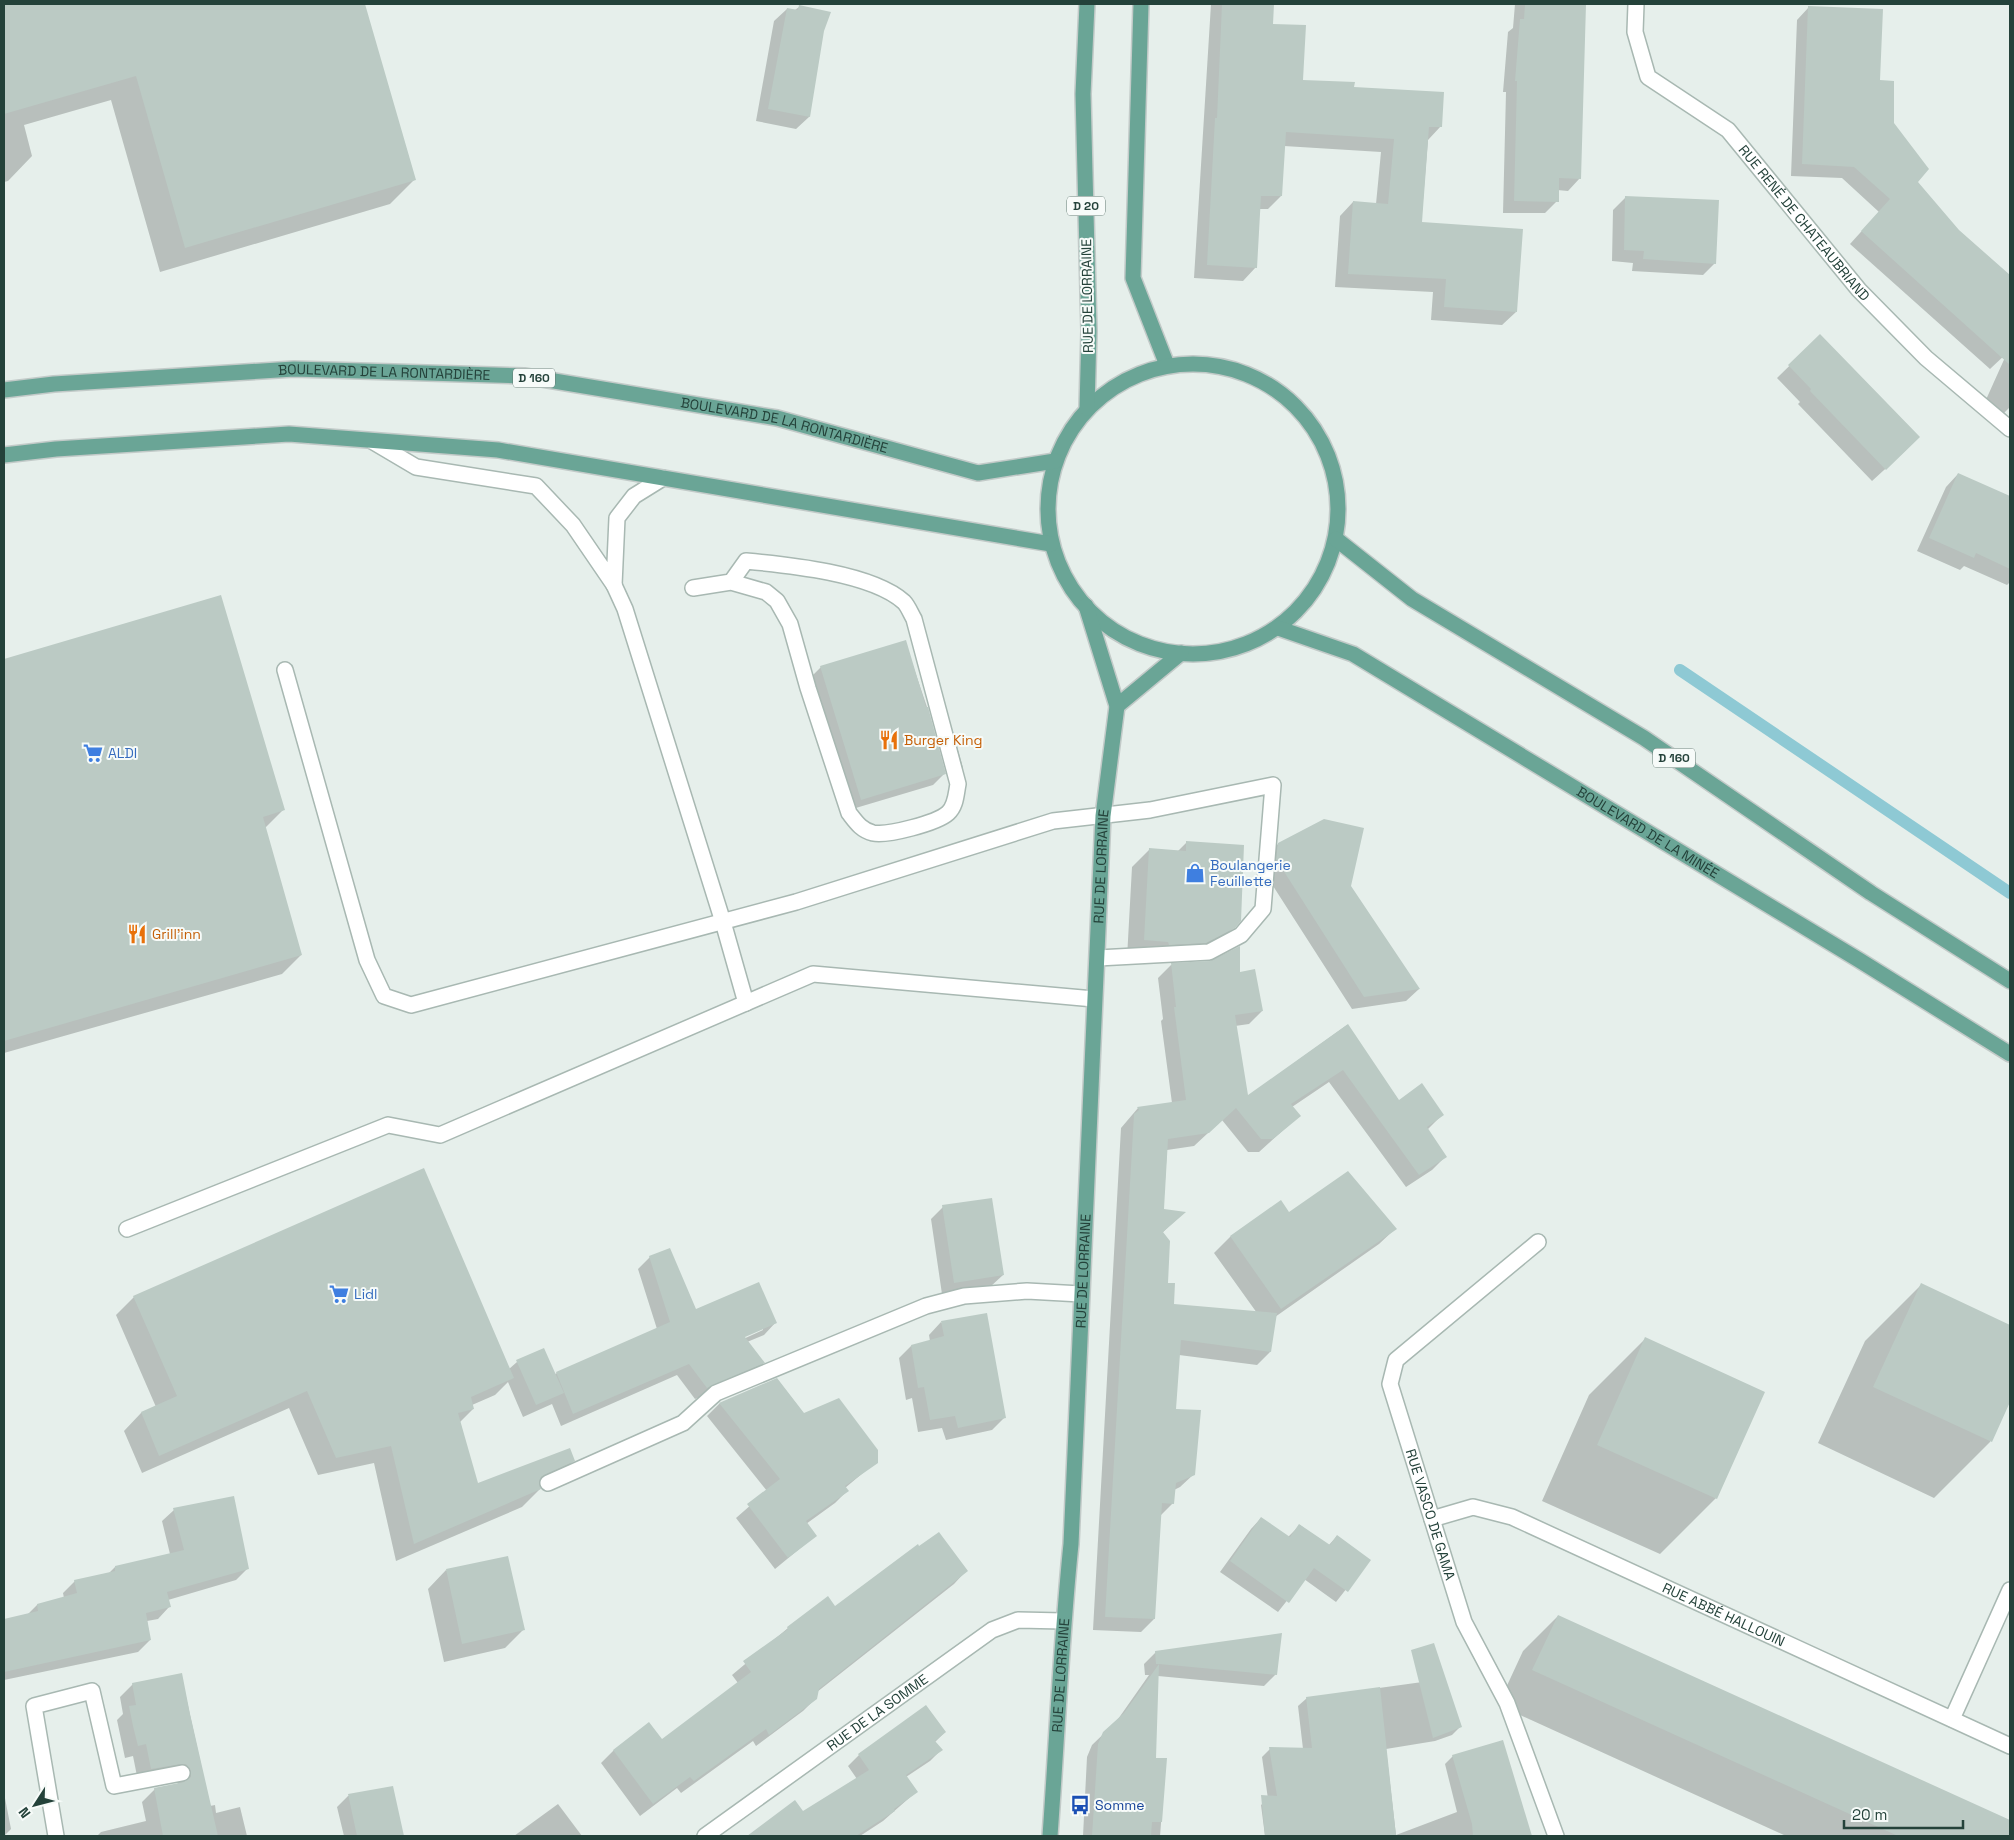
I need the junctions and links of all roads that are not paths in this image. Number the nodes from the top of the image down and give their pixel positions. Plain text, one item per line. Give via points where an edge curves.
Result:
1 (1087, 4) edge
2 (1141, 4) edge
3 (1636, 4) edge
4 (1167, 365) junction
5 (4, 390) edge
6 (1087, 408) junction
7 (2010, 430) edge
8 (372, 441) junction
9 (4, 456) edge
10 (1055, 461) junction
11 (663, 478) junction
12 (1336, 539) junction
13 (1051, 544) junction
14 (730, 582) junction
15 (614, 585) junction
16 (694, 588) dead end
17 (1086, 606) junction
18 (1278, 628) junction
19 (1181, 654) junction
20 (286, 670) dead end
21 (1117, 706) junction
22 (1103, 816) junction
23 (723, 922) junction
24 (1098, 958) junction
25 (2010, 981) edge
26 (1094, 999) junction
27 (746, 1003) junction
28 (2010, 1054) edge
29 (127, 1229) dead end
30 (1538, 1242) dead end
31 (1081, 1294) junction
32 (548, 1483) dead end
33 (1432, 1519) junction
34 (2010, 1590) edge
35 (1063, 1621) junction
36 (1952, 1720) junction
37 (2010, 1746) edge
38 (182, 1774) dead end
39 (56, 1836) edge
40 (705, 1836) edge
41 (1050, 1836) edge
42 (1556, 1836) edge

1 - 6 main road, RUE DE LORRAINE / D 20 via 1084,94 1089,331
2 - 4 main road via 1134,278
3 - 7 street, RUE RENÉ DE CHATEAUBRIAND via 1635,32 1648,77 1728,130 1859,290 1926,358
4 - 6 main road via 1123,380
4 - 12 main road via 1214,364 1224,367 1260,379 1298,407 1325,446 1338,492
5 - 10 main road, BOULEVARD DE LA RONTARDIÈRE / D 160 via 294,369 524,376 778,418 978,473
6 - 10 main road via 1068,433
8 - 9 main road via 289,434 56,449
8 - 11 main road via 498,450
8 - 15 street via 416,467 536,486 573,525
10 - 13 main road via 1047,502
11 - 13 main road
11 - 15 street via 634,496 617,518
12 - 18 main road via 1324,574 1304,604
12 - 25 main road, D 160 via 1412,600 1644,738 1871,893
13 - 17 main road via 1068,583
14 - 14 street via 766,592 777,601 790,624 849,813 859,826 873,833 888,833 935,820 948,813 956,800 958,784 914,619 905,603 887,591 853,579 792,566 746,561
14 - 16 street
15 - 23 street via 625,609
17 - 19 main road via 1131,641
17 - 21 main road, RUE DE LORRAINE
18 - 19 main road via 1243,646 1206,655
18 - 28 main road, BOULEVARD DE LA MINÉE via 1360,658
19 - 21 main road
20 - 23 street via 367,960 384,996 411,1005
21 - 22 main road, RUE DE LORRAINE
22 - 23 street via 1052,821
22 - 24 main road, RUE DE LORRAINE
22 - 24 street via 1150,810 1273,785 1263,910 1240,935 1209,952
23 - 27 street
24 - 26 main road, RUE DE LORRAINE
26 - 27 street via 813,974
26 - 31 main road, RUE DE LORRAINE
27 - 29 street via 440,1135 388,1125
30 - 33 street, RUE VASCO DE GAMA via 1396,1360 1390,1384
31 - 32 street via 1027,1291 964,1296 926,1306 716,1393 683,1423
31 - 35 main road, RUE DE LORRAINE via 1071,1544
33 - 36 street, RUE ABBÉ HALLOUIN via 1473,1507 1512,1517
33 - 42 street, RUE VASCO DE GAMA via 1464,1622 1507,1703
34 - 36 street
35 - 40 street, RUE DE LA SOMME via 1018,1620 992,1630
35 - 41 main road, RUE DE LORRAINE
36 - 37 street, RUE ABBÉ HALLOUIN
38 - 39 street via 114,1786 92,1691 34,1706

